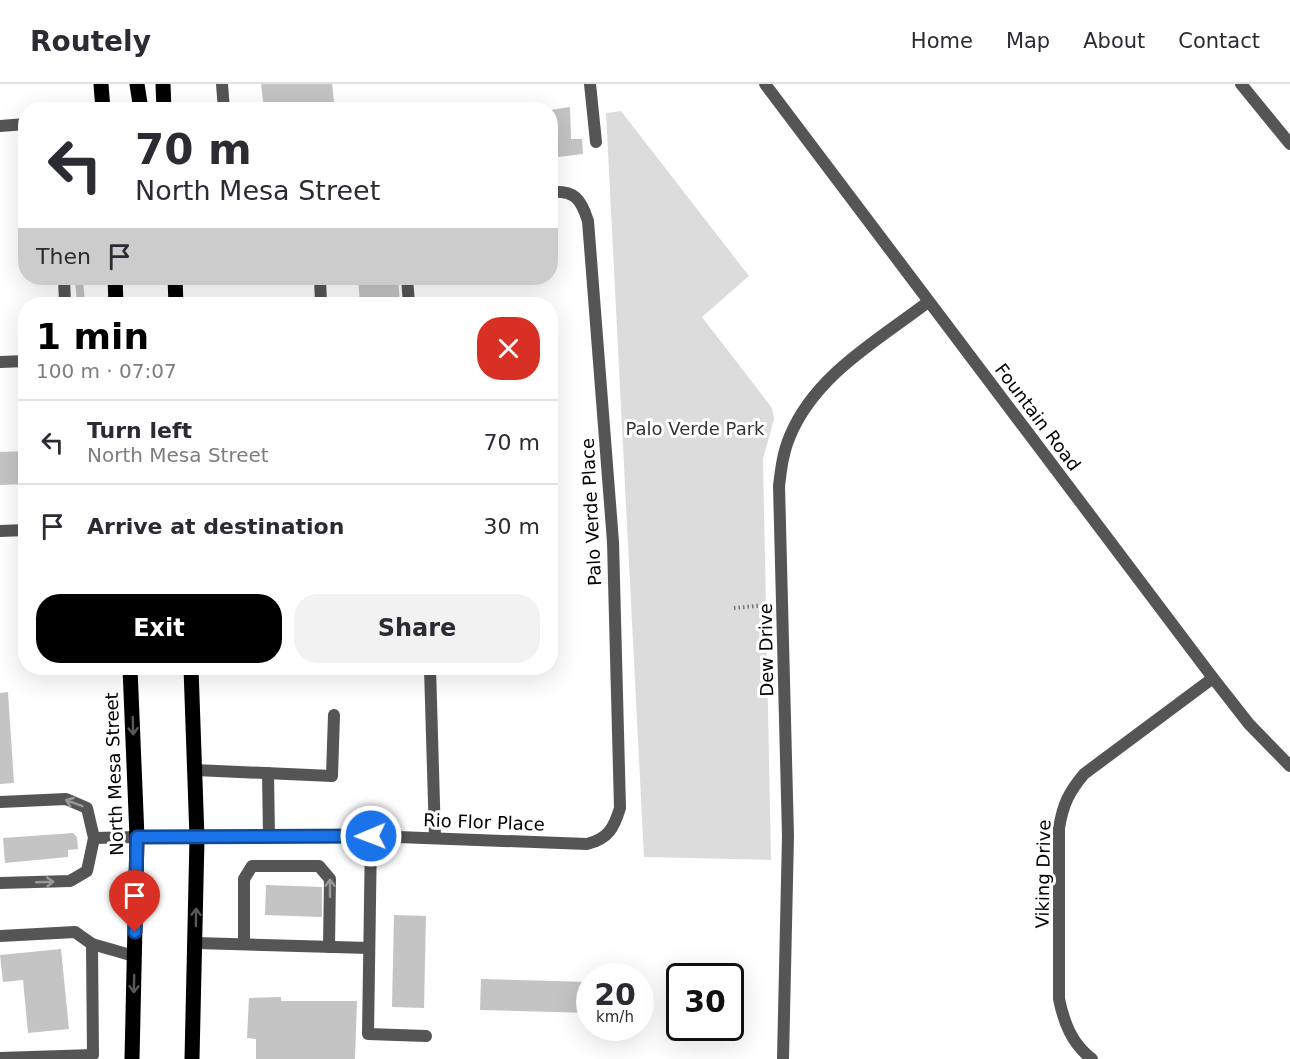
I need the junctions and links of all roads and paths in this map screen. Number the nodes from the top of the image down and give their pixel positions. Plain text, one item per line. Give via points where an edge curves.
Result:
1 (101, 84) edge
2 (137, 84) edge
3 (163, 84) edge
4 (222, 84) edge
5 (590, 84) edge
6 (765, 84) edge
7 (1241, 84) edge
8 (103, 102) edge
9 (140, 102) edge
10 (164, 102) edge
11 (223, 102) edge
12 (18, 125) edge
13 (0, 126) edge
14 (596, 142) dead end
15 (1290, 144) edge
16 (558, 192) edge
17 (928, 302) junction
18 (18, 361) edge
19 (0, 362) edge
20 (18, 530) edge
21 (0, 531) edge
22 (783, 604) junction
23 (734, 608) dead end
24 (130, 675) edge
25 (191, 675) edge
26 (430, 675) edge
27 (1213, 678) junction
28 (334, 714) dead end
29 (1290, 766) edge
30 (195, 770) junction
31 (268, 773) junction
32 (0, 802) edge
33 (611, 832) joint
34 (371, 836) junction
35 (137, 837) junction
36 (269, 837) junction
37 (435, 837) junction
38 (94, 838) junction
39 (197, 838) junction
40 (0, 883) edge
41 (0, 936) edge
42 (196, 942) junction
43 (92, 944) junction
44 (244, 944) junction
45 (329, 947) junction
46 (369, 948) junction
47 (134, 956) junction
48 (426, 1036) dead end
49 (0, 1058) edge
50 (132, 1059) edge
51 (192, 1059) edge
52 (783, 1059) edge
53 (1092, 1059) edge

1 - 8 main road
2 - 9 main road
3 - 10 main road
4 - 11 street
5 - 14 street
6 - 17 street, Fountain Road
7 - 15 street
12 - 13 street
16 - 33 street, Palo Verde Place via 572,194 583,205 588,221 613,542 620,808
17 - 22 street, Dew Drive via 833,374 799,416 782,461 779,486
17 - 27 street, Fountain Road
18 - 19 street
20 - 21 street
22 - 23 path
22 - 52 street, Dew Drive via 788,836
24 -> 35 main road, North Mesa Street
25 - 30 main road
26 - 37 street
27 - 29 street, Fountain Road via 1249,724
27 - 53 street, Viking Drive via 1084,774 1071,789 1063,808 1059,828 1059,999 1063,1020 1073,1039
28 - 31 street via 332,776
30 - 31 street
30 - 39 main road
31 - 36 street
38 -> 32 street via 87,808 66,799
33 - 37 street, Rio Flor Place via 587,844
34 - 36 street, Rio Flor Place
34 - 37 street, Rio Flor Place
34 - 46 street
35 - 38 street, Rio Flor Place
35 - 39 street, Rio Flor Place
35 - 47 main road, North Mesa Street
36 - 39 street, Rio Flor Place
40 -> 38 street via 70,881 87,872
42 -> 39 main road
41 - 43 street via 75,932
42 - 44 street
42 - 51 main road
43 - 47 street
43 - 49 street via 93,1055
44 - 45 street
45 -> 44 street via 330,879 319,866 252,866 244,879
45 - 46 street
46 - 48 street via 369,1034
47 -> 50 main road, North Mesa Street

